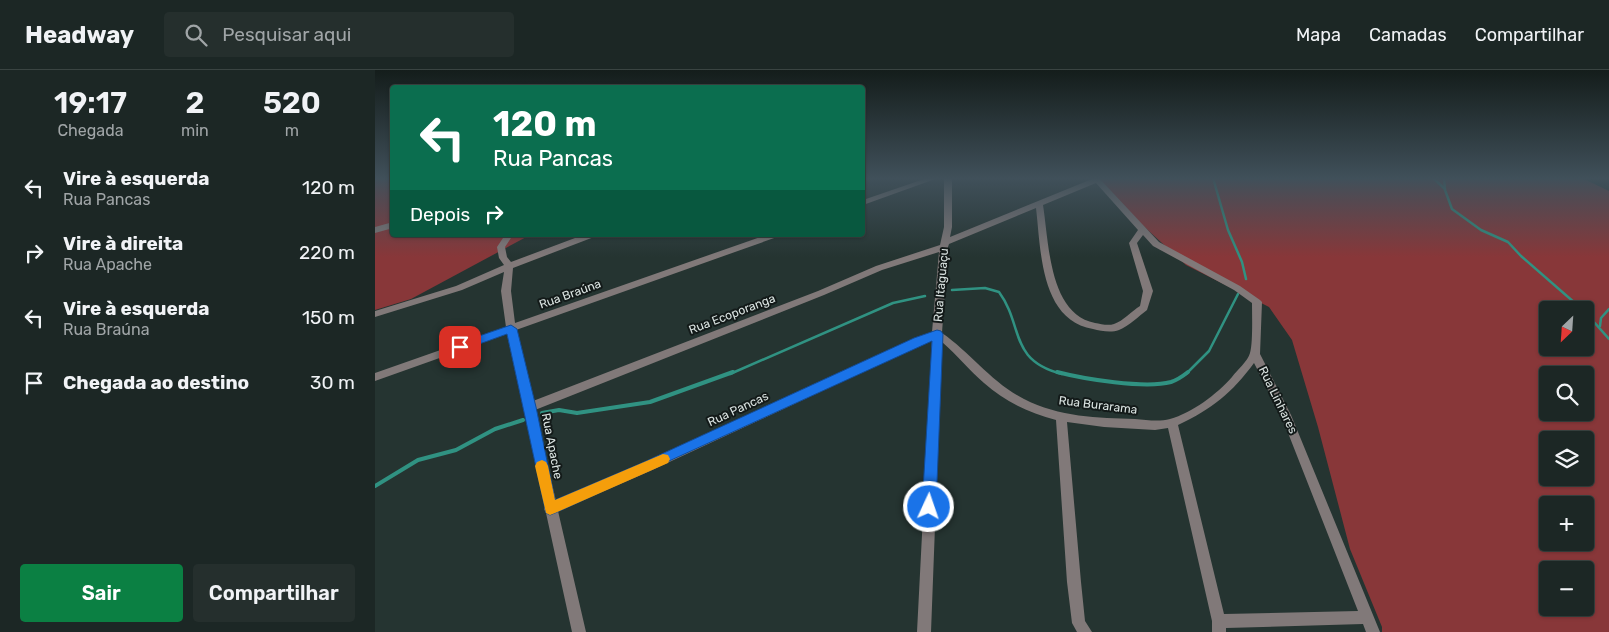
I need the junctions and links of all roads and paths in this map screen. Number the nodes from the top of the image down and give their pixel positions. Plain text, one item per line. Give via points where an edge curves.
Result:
1 (948, 204) edge
2 (1036, 204) edge
3 (1039, 204) edge
4 (1119, 204) edge
5 (390, 226) edge
6 (375, 230) edge
7 (1143, 230) junction
8 (508, 237) edge
9 (586, 237) edge
10 (768, 237) edge
11 (944, 245) junction
12 (509, 265) junction
13 (375, 314) edge
14 (511, 329) junction
15 (937, 334) junction
16 (1255, 354) junction
17 (375, 377) edge
18 (530, 407) junction
19 (1061, 417) junction
20 (1172, 423) junction
21 (550, 509) junction
22 (1368, 617) junction
23 (1219, 627) edge
24 (579, 632) edge
25 (924, 632) edge
26 (1085, 632) edge
27 (1373, 632) edge

1 - 11 street, Rua Itaguaçu
2 - 11 street, Rua Ecoporanga
3 - 7 street via 1050,279 1057,299 1072,317 1094,327 1117,327 1143,308 1148,291 1133,243
4 - 7 street, Rua Linhares
5 - 6 street
7 - 16 street, Rua Linhares via 1156,244 1257,302
8 - 12 street via 501,247 503,258
9 - 12 street
10 - 14 street, Rua Braúna
11 - 15 street, Rua Itaguaçu
11 - 18 street, Rua Ecoporanga
12 - 13 street via 459,288
12 - 14 street, Rua Apache via 506,291
14 - 17 street, Rua Braúna
14 - 18 street, Rua Apache
15 - 19 street, Rua Burarama via 1005,394
15 - 21 street, Rua Pancas
15 - 25 street, Rua Itaguaçu
16 - 20 street, Rua Burarama via 1221,396
16 - 22 street, Rua Linhares via 1286,415
18 - 21 street, Rua Apache
19 - 20 street, Rua Burarama via 1127,424
19 - 26 street via 1073,582 1079,623
20 - 23 street
21 - 24 street, Rua Apache
22 - 23 street
22 - 27 street, Rua Linhares

